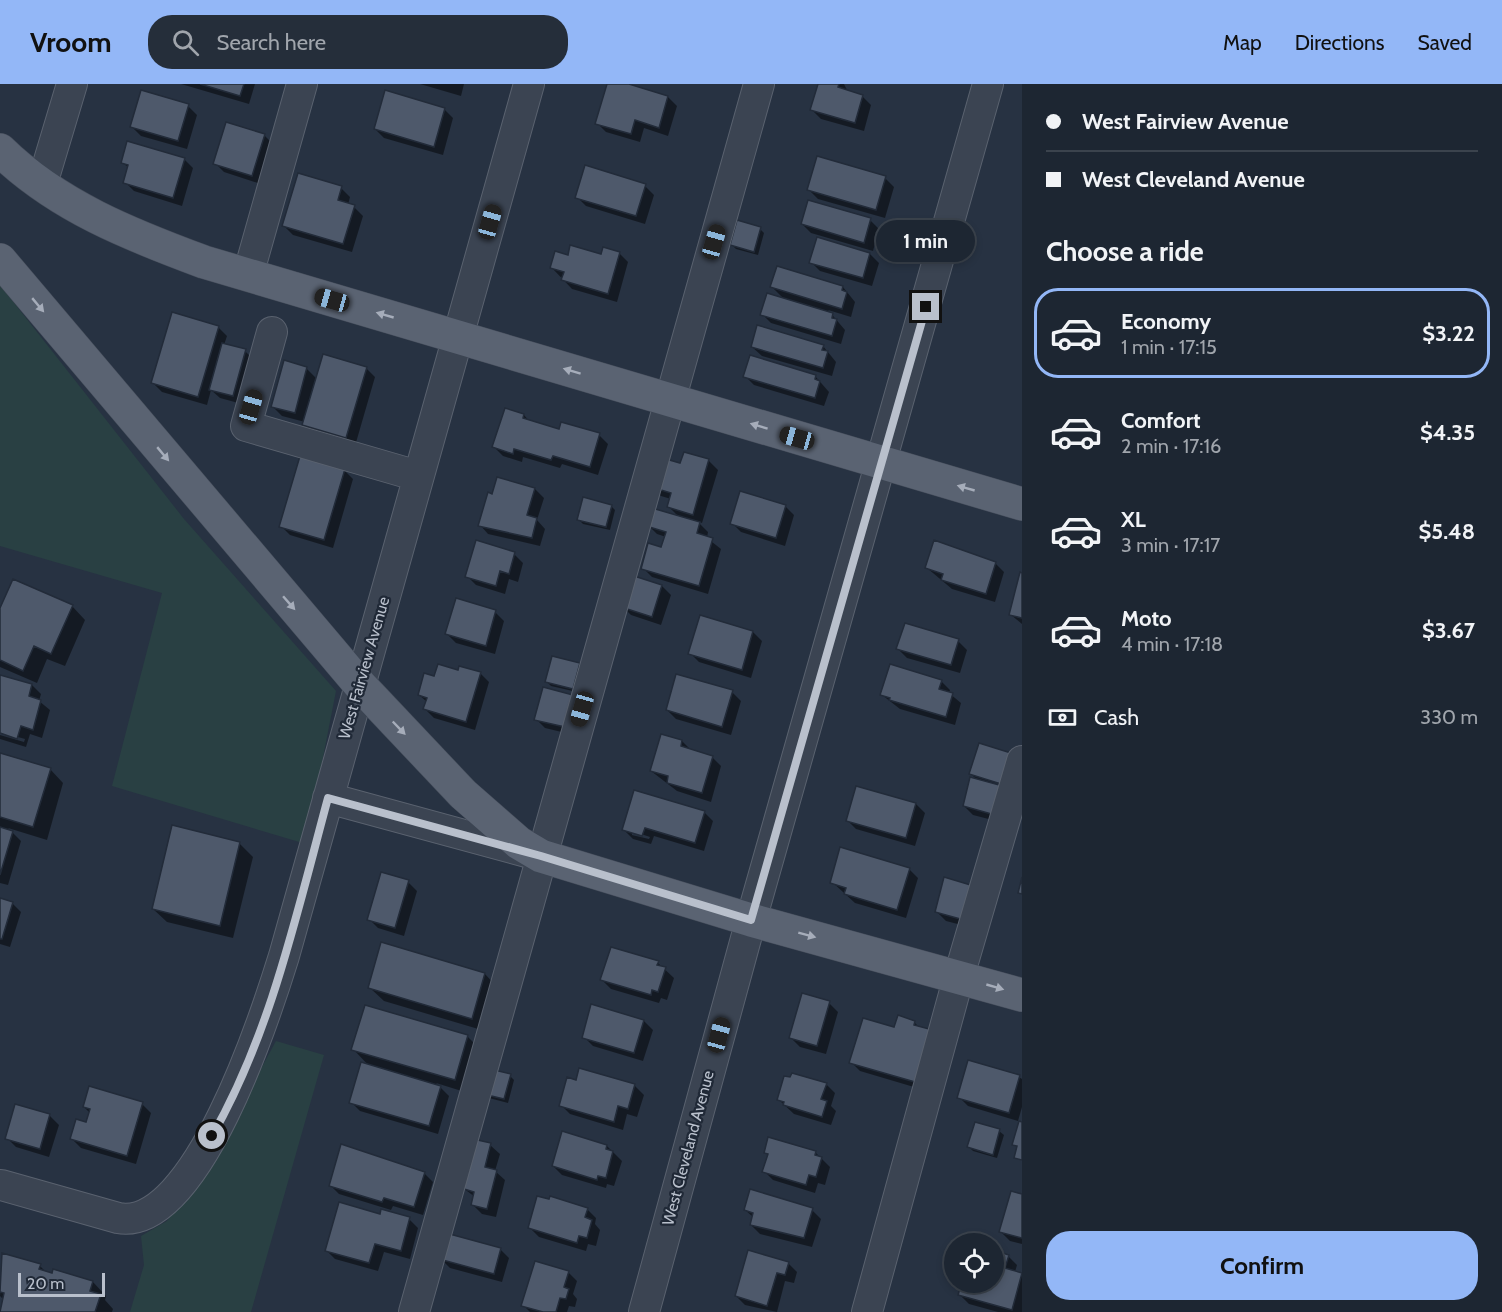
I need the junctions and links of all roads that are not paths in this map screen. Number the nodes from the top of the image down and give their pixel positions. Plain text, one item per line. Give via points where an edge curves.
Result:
1 (72, 84) edge
2 (303, 84) edge
3 (529, 84) edge
4 (759, 84) edge
5 (988, 84) edge
6 (0, 150) edge
7 (42, 184) junction
8 (0, 260) edge
9 (248, 275) junction
10 (272, 332) dead end
11 (458, 336) junction
12 (669, 400) junction
13 (882, 463) junction
14 (418, 476) junction
15 (1022, 504) edge
16 (360, 685) junction
17 (1022, 761) edge
18 (328, 798) junction
19 (541, 856) junction
20 (751, 920) junction
21 (959, 976) junction
22 (1022, 995) edge
23 (1, 1185) edge
24 (415, 1312) edge
25 (644, 1312) edge
26 (867, 1312) edge

1 - 7 street
2 - 9 street
3 - 11 street, West Fairview Avenue
4 - 12 street
5 - 13 street, West Cleveland Avenue
6 - 7 main road
7 - 9 main road via 100,221
8 -> 16 main road
11 -> 9 main road
10 - 14 street via 246,426
12 -> 11 main road
11 - 14 street, West Fairview Avenue
13 -> 12 main road
12 - 19 street
15 -> 13 main road
13 - 20 street, West Cleveland Avenue
14 - 16 street, West Fairview Avenue
16 - 18 street, West Fairview Avenue
16 -> 19 main road via 463,794 519,843
17 - 21 street
18 - 19 street
18 - 23 street, West Fairview Avenue via 272,996 240,1081 218,1126 183,1181 160,1206 125,1220
19 - 20 main road
19 - 24 street
20 -> 21 main road
20 - 25 street, West Cleveland Avenue
21 -> 22 main road
21 - 26 street

